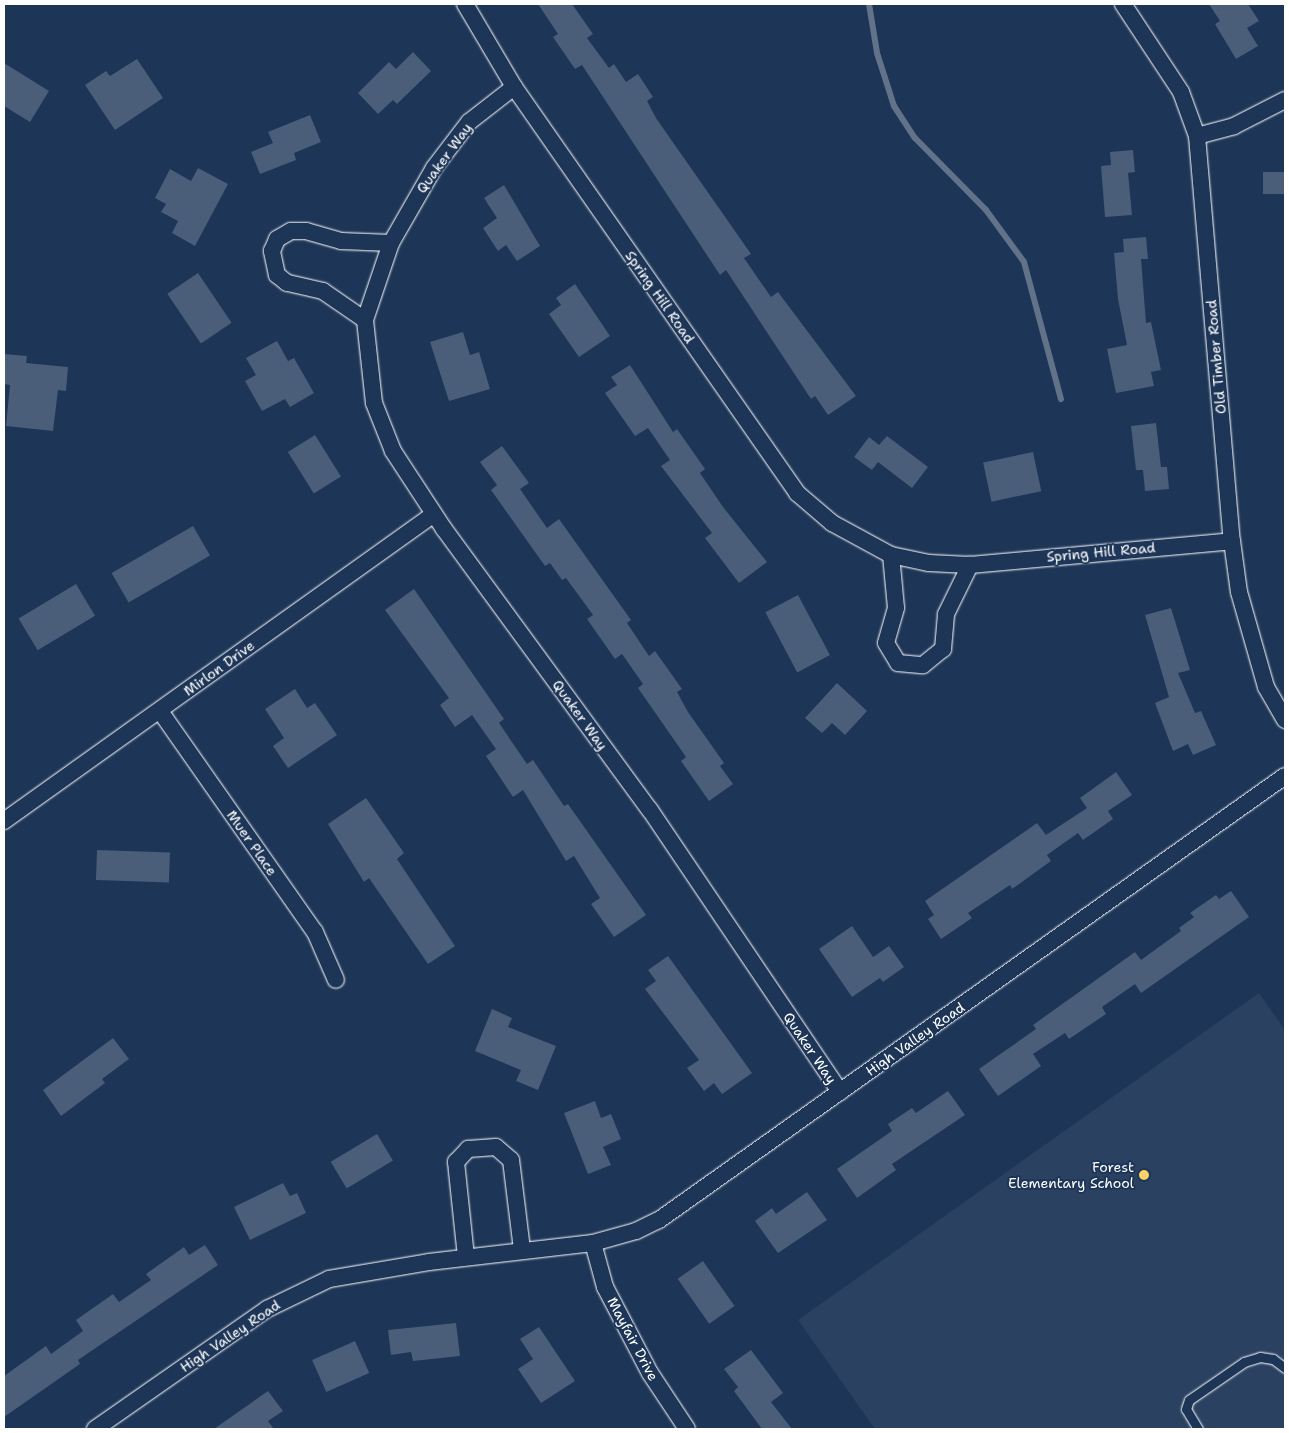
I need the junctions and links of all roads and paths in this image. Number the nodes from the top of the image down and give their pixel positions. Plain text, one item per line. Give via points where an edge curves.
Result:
1 (465, 4) edge
2 (1123, 4) edge
3 (514, 87) junction
4 (1285, 100) edge
5 (1197, 136) junction
6 (391, 242) junction
7 (365, 320) junction
8 (434, 514) junction
9 (1232, 541) junction
10 (891, 555) junction
11 (970, 565) junction
12 (160, 710) junction
13 (1285, 720) edge
14 (1285, 776) edge
15 (4, 821) edge
16 (336, 980) dead end
17 (840, 1092) junction
18 (593, 1242) junction
19 (522, 1250) junction
20 (466, 1257) junction
21 (1285, 1368) edge
22 (95, 1429) edge
23 (687, 1429) edge
24 (1198, 1429) edge

1 - 3 street, Spring Hill Road
2 - 5 street, Old Timber Road via 1181,92
3 - 6 street, Quaker Way via 469,122 434,168
3 - 10 street, Spring Hill Road via 797,493 832,523
4 - 5 street via 1234,126
5 - 9 street, Old Timber Road
6 - 7 street, Quaker Way
6 - 7 street via 341,241 306,231 291,231 277,239 272,250 272,263 282,279 323,291
7 - 8 street, Quaker Way via 374,403 393,450
8 - 12 street, Mirlon Drive
8 - 17 street, Quaker Way via 650,810
9 - 11 street, Spring Hill Road
9 - 13 street, Old Timber Road via 1239,592 1266,687
10 - 11 street, Spring Hill Road via 929,563
10 - 11 street via 896,608 886,643 898,663 923,664 943,649 946,614
12 - 15 street, Mirlon Drive
12 - 16 street, Muer Place via 315,932
14 - 17 street, High Valley Road
17 - 18 street, High Valley Road via 659,1220 636,1231
18 - 19 street, High Valley Road
18 - 23 street, Mayfair Drive via 605,1287 650,1373
19 - 20 street, High Valley Road
19 - 20 street via 511,1160 496,1147 468,1149 456,1162
20 - 22 street, High Valley Road via 351,1273 301,1291 267,1308
21 - 24 lane via 1273,1359 1260,1357 1244,1362 1189,1400 1186,1409

